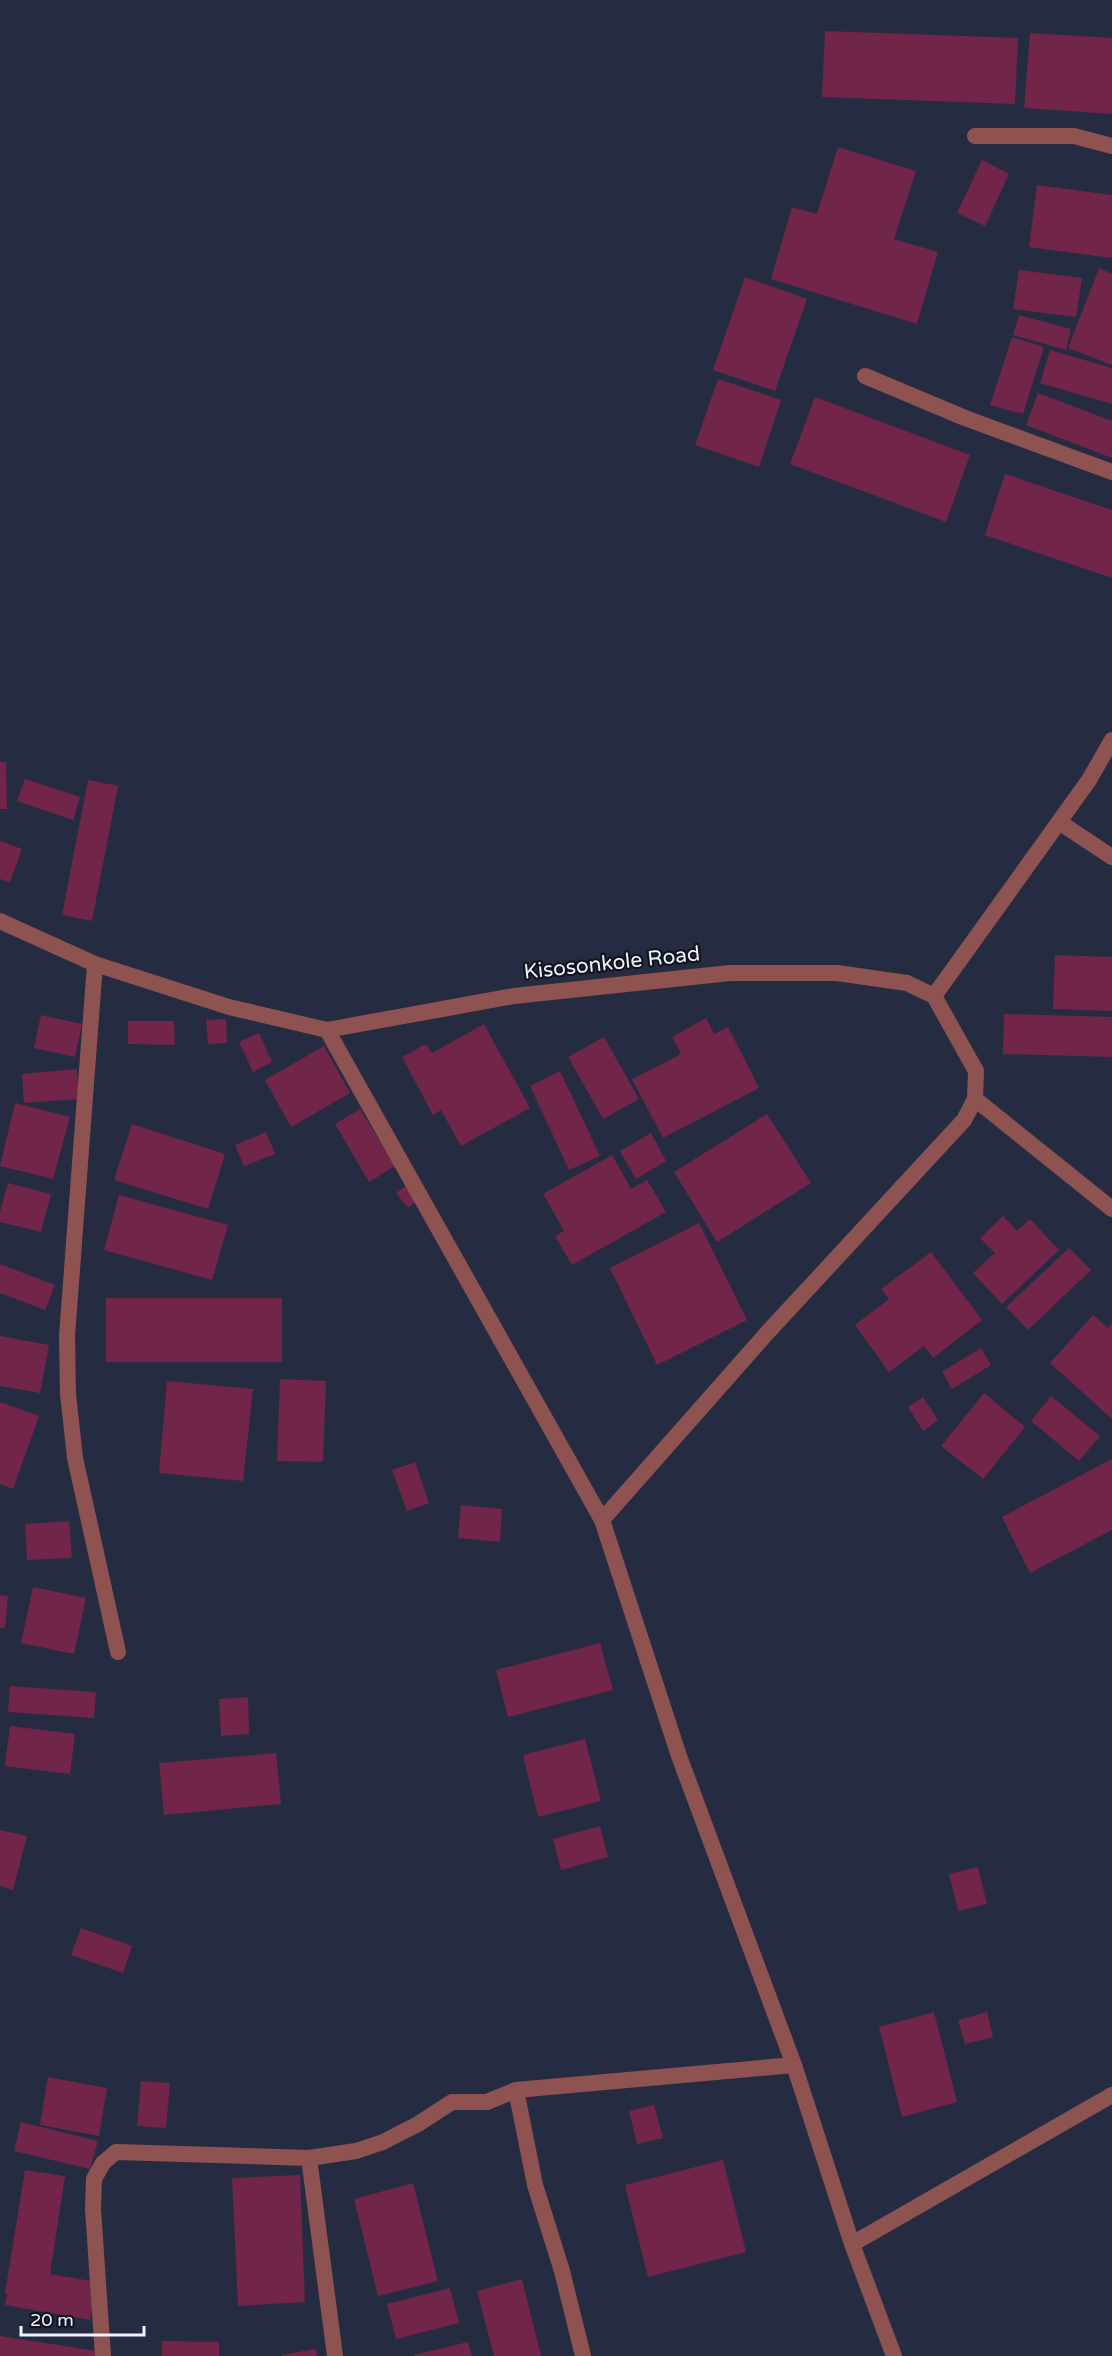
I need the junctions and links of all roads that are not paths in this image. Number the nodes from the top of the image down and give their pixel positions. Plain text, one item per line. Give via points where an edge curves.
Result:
1 (975, 136) dead end
2 (1112, 146) edge
3 (865, 376) dead end
4 (1112, 472) edge
5 (1112, 740) edge
6 (1059, 822) junction
7 (1112, 857) edge
8 (0, 921) edge
9 (94, 964) junction
10 (934, 996) junction
11 (327, 1030) junction
12 (975, 1099) junction
13 (1112, 1209) edge
14 (602, 1520) junction
15 (117, 1652) dead end
16 (794, 2065) junction
17 (516, 2090) junction
18 (1112, 2095) edge
19 (309, 2158) junction
20 (852, 2244) junction
21 (103, 2356) edge
22 (335, 2356) edge
23 (583, 2356) edge
24 (894, 2356) edge

1 - 2 street via 1074,136
3 - 4 street via 964,418
5 - 6 street
6 - 7 street
6 - 10 street
8 - 9 street, Kisosonkole Road
9 - 11 street, Kisosonkole Road via 229,1007
9 - 15 street via 67,1336 68,1394 75,1458
10 - 11 street, Kisosonkole Road via 907,984 837,973 730,973 514,996
10 - 12 street via 976,1071
11 - 14 street
12 - 13 street
12 - 14 street via 964,1120 767,1332
14 - 16 street via 679,1756
16 - 17 street
16 - 20 street
17 - 19 street via 487,2102 452,2102 383,2142 356,2151
17 - 23 street via 534,2185 562,2271
18 - 20 street
19 - 21 street via 116,2152 103,2163 94,2179 93,2209
19 - 22 street
20 - 24 street

